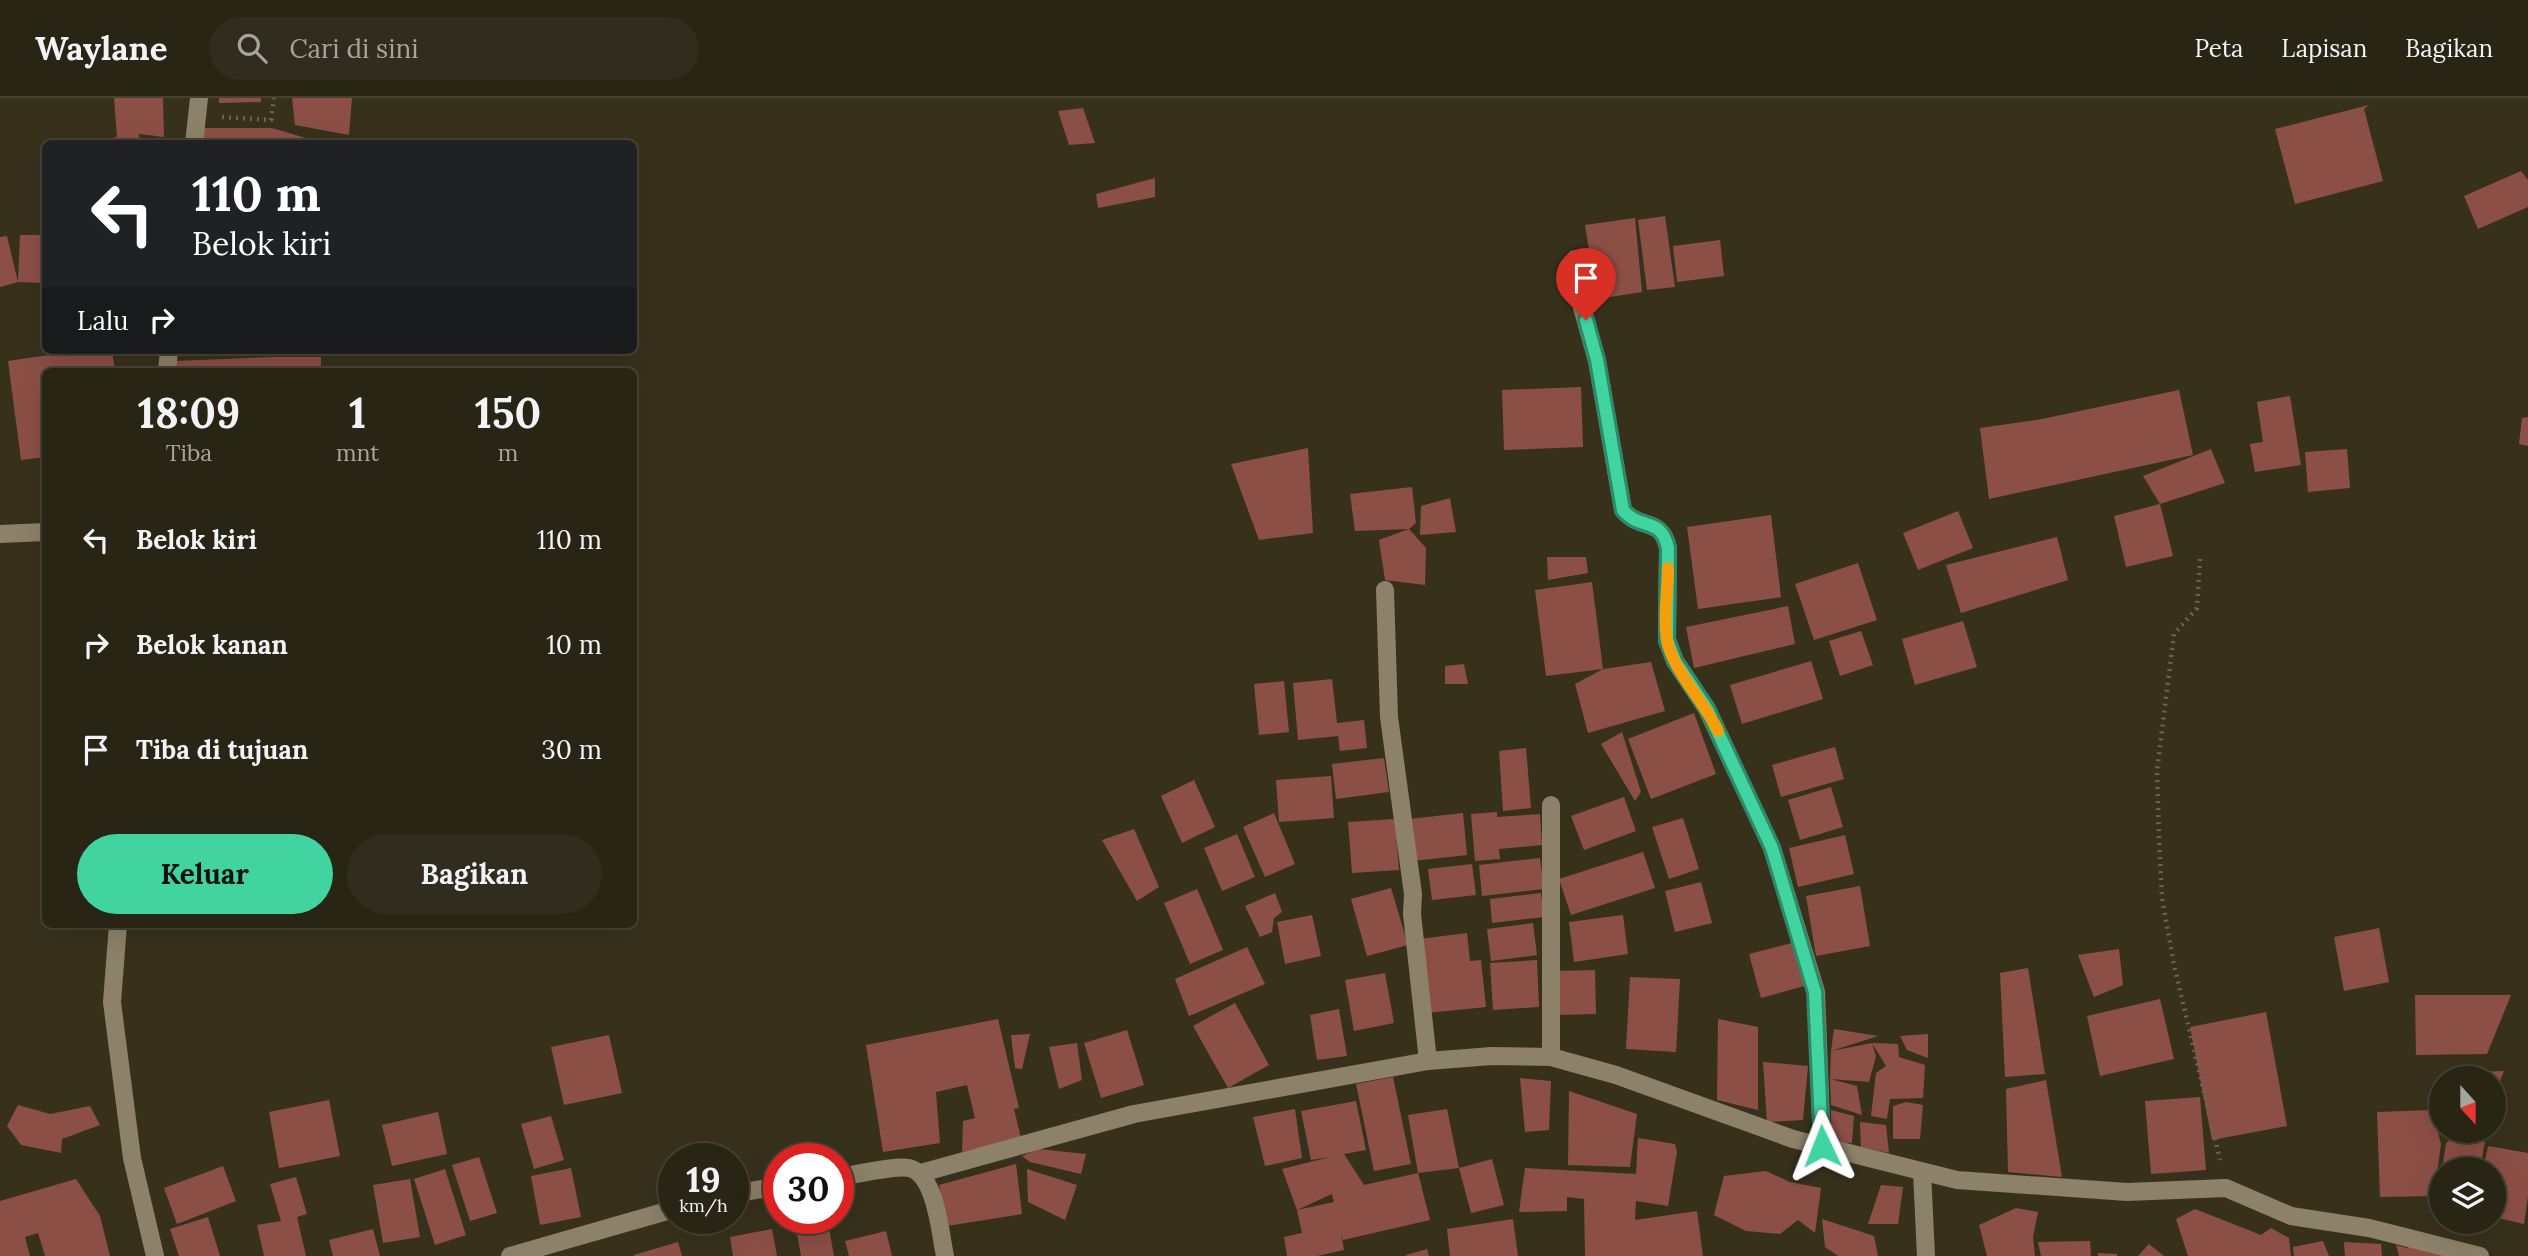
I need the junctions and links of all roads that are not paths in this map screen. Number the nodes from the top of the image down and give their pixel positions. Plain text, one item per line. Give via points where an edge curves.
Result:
1 (198, 107) edge
2 (194, 140) edge
3 (1575, 259) dead end
4 (42, 532) edge
5 (0, 534) edge
6 (1385, 590) dead end
7 (1551, 805) dead end
8 (118, 928) edge
9 (1551, 1057) junction
10 (1428, 1062) junction
11 (1822, 1146) junction
12 (1922, 1172) junction
13 (921, 1173) junction
14 (854, 1175) edge
15 (658, 1214) edge
16 (155, 1256) edge
17 (510, 1256) edge
18 (945, 1256) edge
19 (1926, 1256) edge
20 (2476, 1256) edge

1 - 2 street
3 - 11 street via 1623,510 1631,519 1659,528 1665,535 1667,640 1713,721 1772,848 1792,906 1815,992
4 - 5 street
6 - 10 street via 1389,717 1413,894
7 - 9 street
8 - 16 street via 112,1002 132,1158
9 - 10 street
9 - 11 street
10 - 13 street via 1134,1114
11 - 12 street
12 - 19 street
12 - 20 street via 1957,1180 2127,1192 2226,1188 2291,1216 2369,1228
13 - 14 street via 908,1168
13 - 18 street via 930,1187
15 - 17 street

